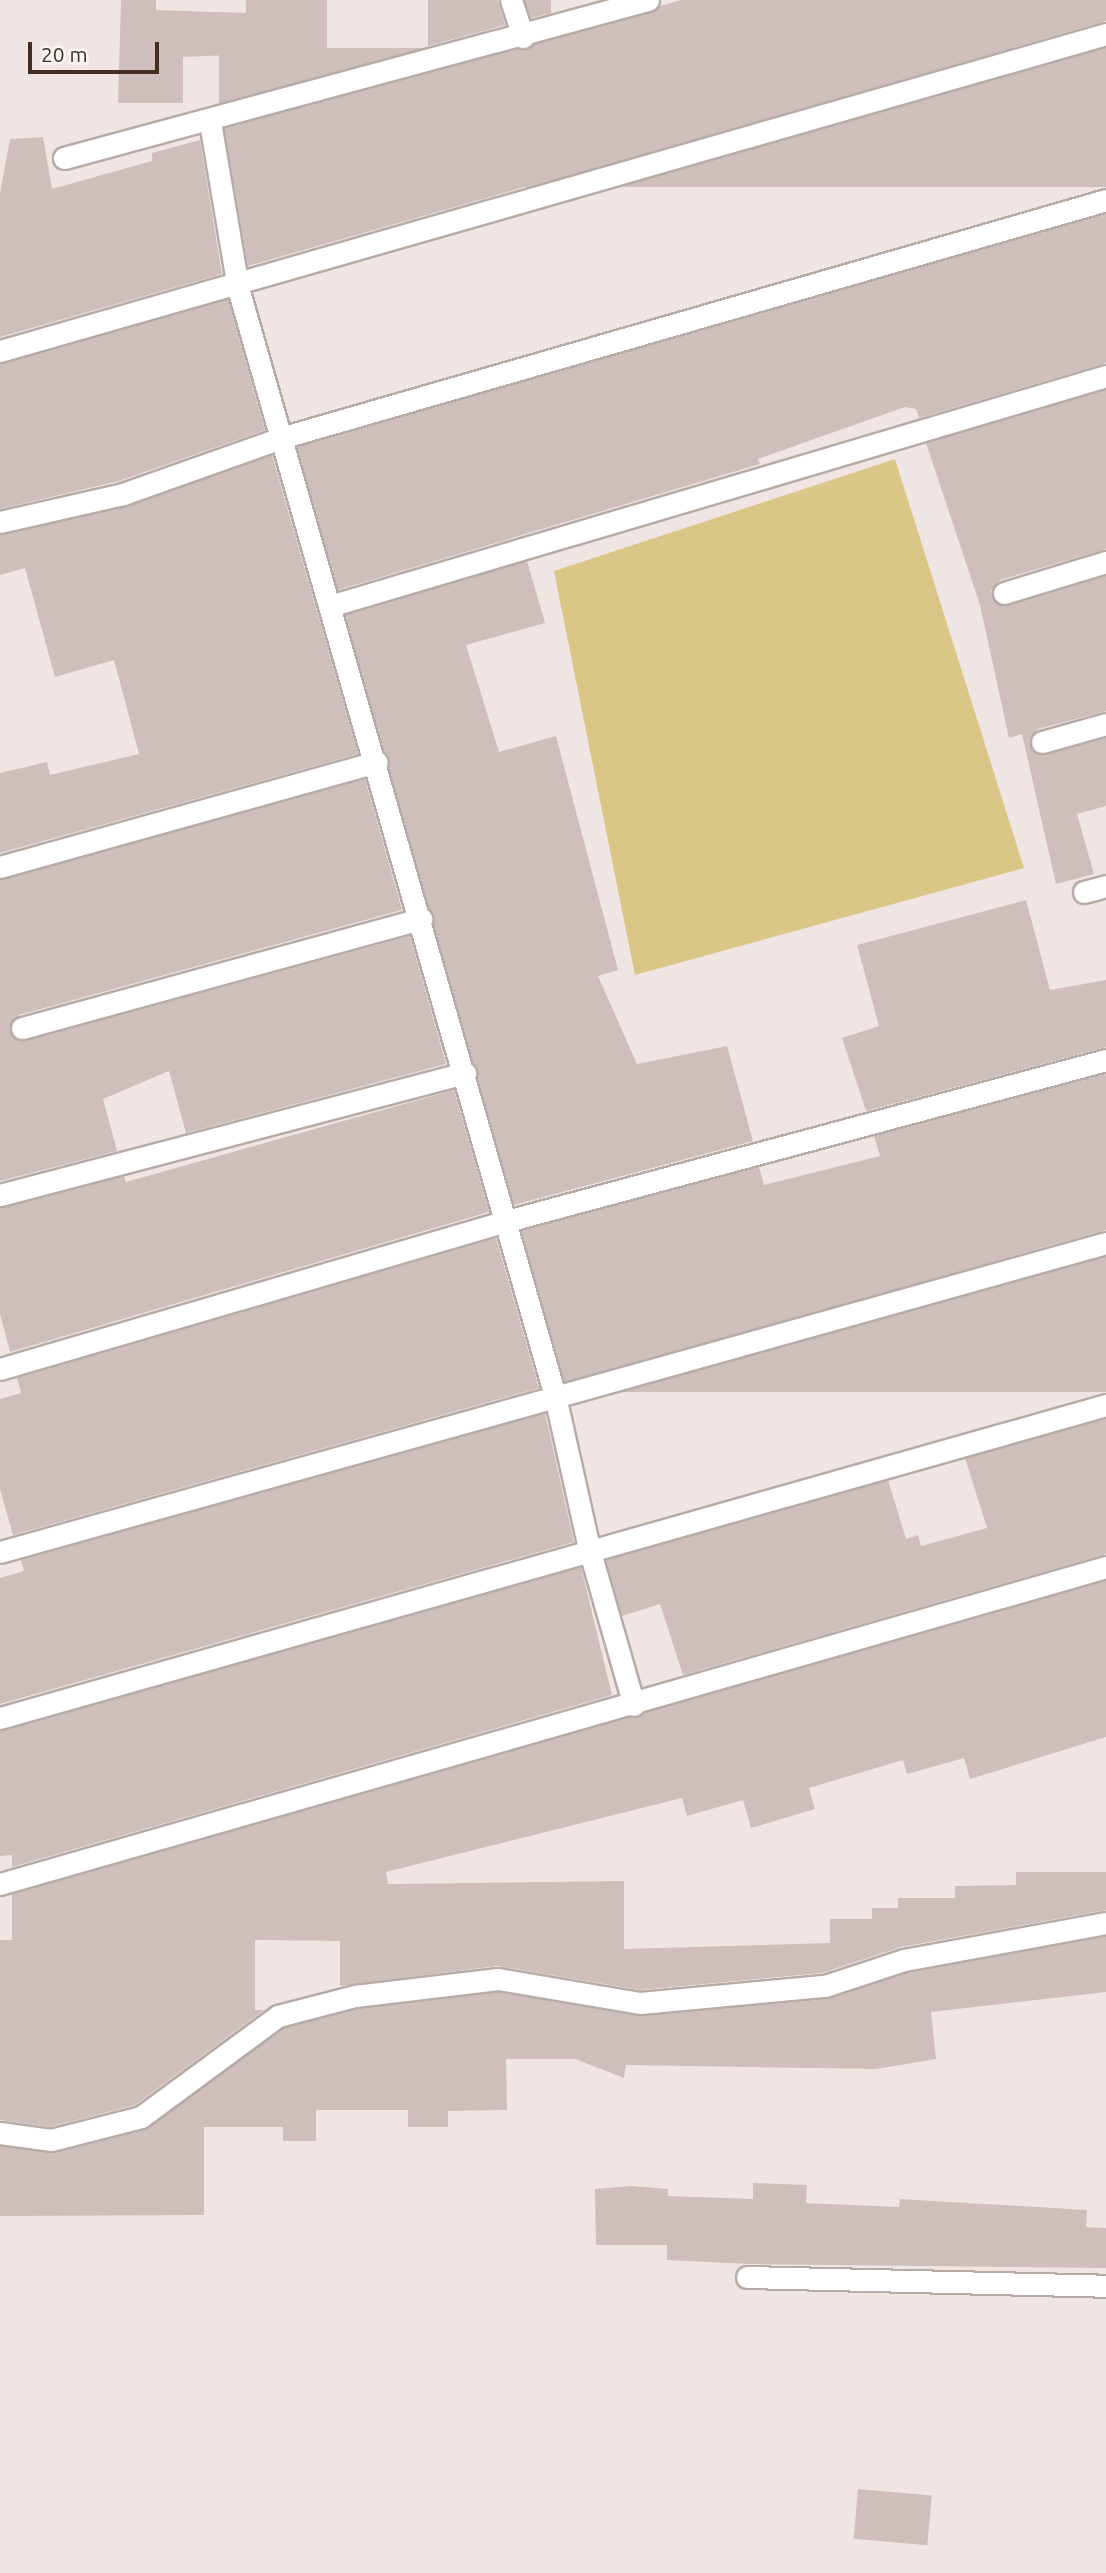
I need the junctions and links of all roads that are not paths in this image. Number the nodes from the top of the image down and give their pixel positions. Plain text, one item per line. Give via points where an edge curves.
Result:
1 (511, 0) edge
2 (648, 0) edge
3 (1106, 34) edge
4 (523, 37) junction
5 (210, 122) junction
6 (64, 158) dead end
7 (1106, 200) edge
8 (237, 288) junction
9 (0, 351) edge
10 (1106, 376) edge
11 (284, 437) junction
12 (0, 522) edge
13 (1106, 562) edge
14 (1004, 593) dead end
15 (333, 605) junction
16 (1106, 724) edge
17 (1042, 742) dead end
18 (377, 762) junction
19 (0, 867) edge
20 (1106, 886) edge
21 (1084, 892) dead end
22 (421, 919) junction
23 (22, 1028) dead end
24 (1106, 1060) edge
25 (465, 1073) junction
26 (0, 1195) edge
27 (503, 1222) junction
28 (1106, 1243) edge
29 (0, 1370) edge
30 (555, 1396) junction
31 (1106, 1405) edge
32 (0, 1552) edge
33 (590, 1552) junction
34 (1106, 1567) edge
35 (634, 1705) junction
36 (0, 1718) edge
37 (0, 1884) edge
38 (1106, 1923) edge
39 (0, 2133) edge
40 (747, 2277) dead end
41 (1106, 2286) edge

1 - 4 street
2 - 4 street
3 - 8 street
4 - 5 street
5 - 6 street
5 - 8 street
7 - 11 street
8 - 9 street
8 - 11 street
10 - 15 street
11 - 12 street via 123,494
11 - 15 street
13 - 14 street
15 - 18 street
16 - 17 street
18 - 19 street
18 - 22 street
20 - 21 street
22 - 23 street
22 - 25 street
24 - 27 street
25 - 26 street
25 - 27 street
27 - 29 street
27 - 30 street
28 - 30 street
30 - 32 street
30 - 33 street
31 - 33 street
33 - 35 street
33 - 36 street
34 - 35 street
35 - 37 street
38 - 39 street via 904,1960 825,1986 640,2003 498,1979 355,1996 278,2016 141,2117 51,2140
40 - 41 street

